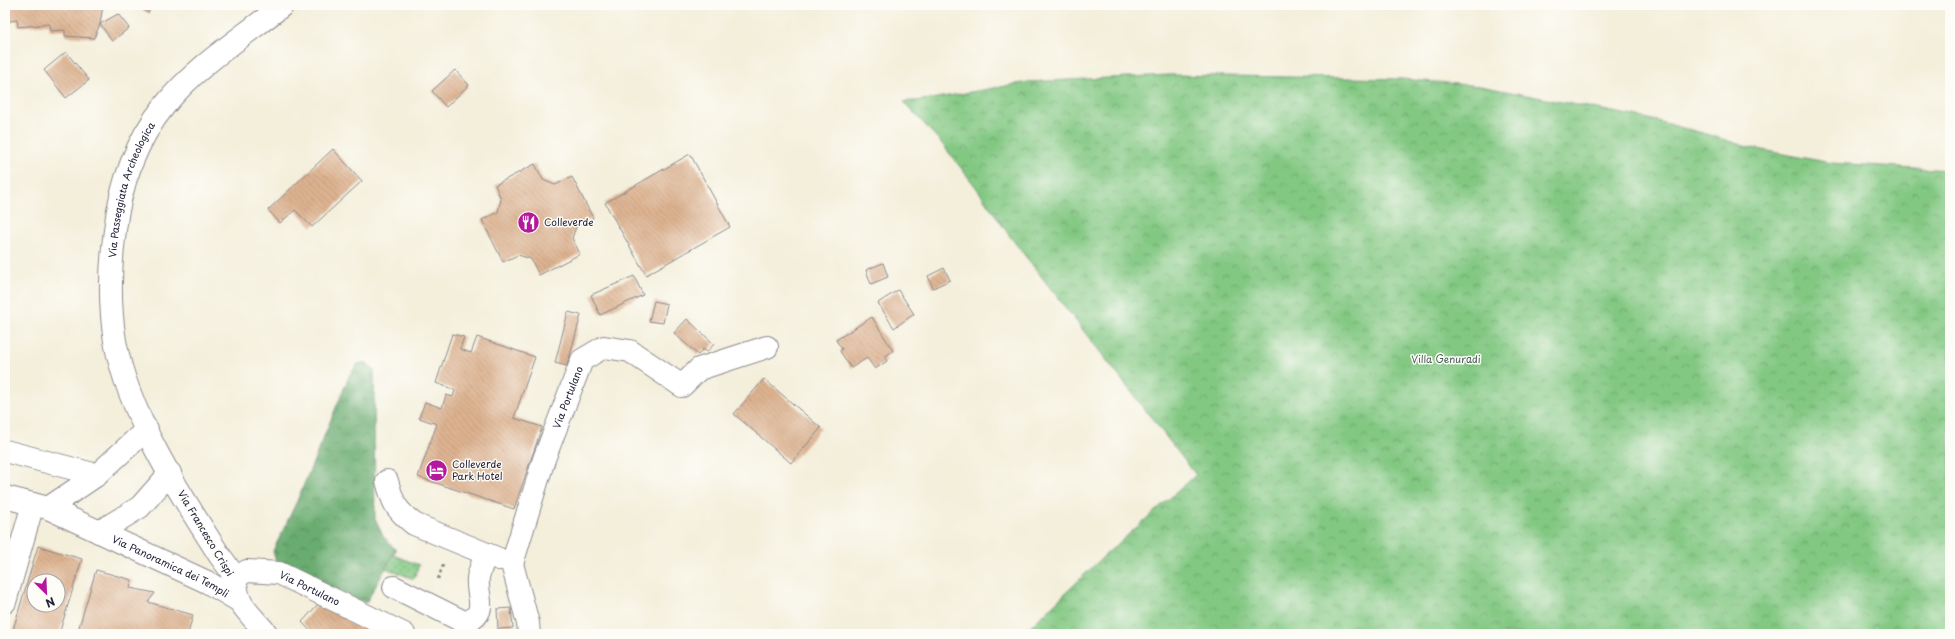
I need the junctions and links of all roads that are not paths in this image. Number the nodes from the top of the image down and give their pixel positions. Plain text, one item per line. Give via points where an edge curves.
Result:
1 (283, 5) edge
2 (766, 347) dead end
3 (147, 429) junction
4 (5, 451) edge
5 (170, 473) junction
6 (97, 476) junction
7 (387, 481) dead end
8 (5, 497) edge
9 (40, 506) junction
10 (99, 532) junction
11 (486, 554) junction
12 (512, 564) junction
13 (234, 578) junction
14 (394, 587) dead end
15 (5, 602) edge
16 (241, 602) junction
17 (267, 634) edge
18 (404, 634) edge
19 (529, 634) edge

1 - 3 street, Via Passeggiata Archeologica via 188,80 164,106 146,134 124,182 112,249 112,320 126,381
2 - 12 street, Via Portulano via 699,369 682,386 630,351 604,347 582,360 544,459
3 - 5 street, Via Francesco Crispi
3 - 6 street
4 - 6 street
5 - 10 street, Via Panoramica dei Templi via 140,507
5 - 13 street, Via Francesco Crispi
6 - 9 street
7 - 11 street via 393,503 403,515 426,530
8 - 9 street, Via Panoramica dei Templi
9 - 10 street, Via Panoramica dei Templi
9 - 15 street
10 - 16 street, Via Panoramica dei Templi via 207,582
11 - 12 street
11 - 14 street via 478,579 481,608 476,618 466,623
12 - 19 street
13 - 16 street, Via Francesco Crispi
13 - 18 street, Via Portulano via 247,571 279,573
16 - 17 street, Via Francesco Crispi

